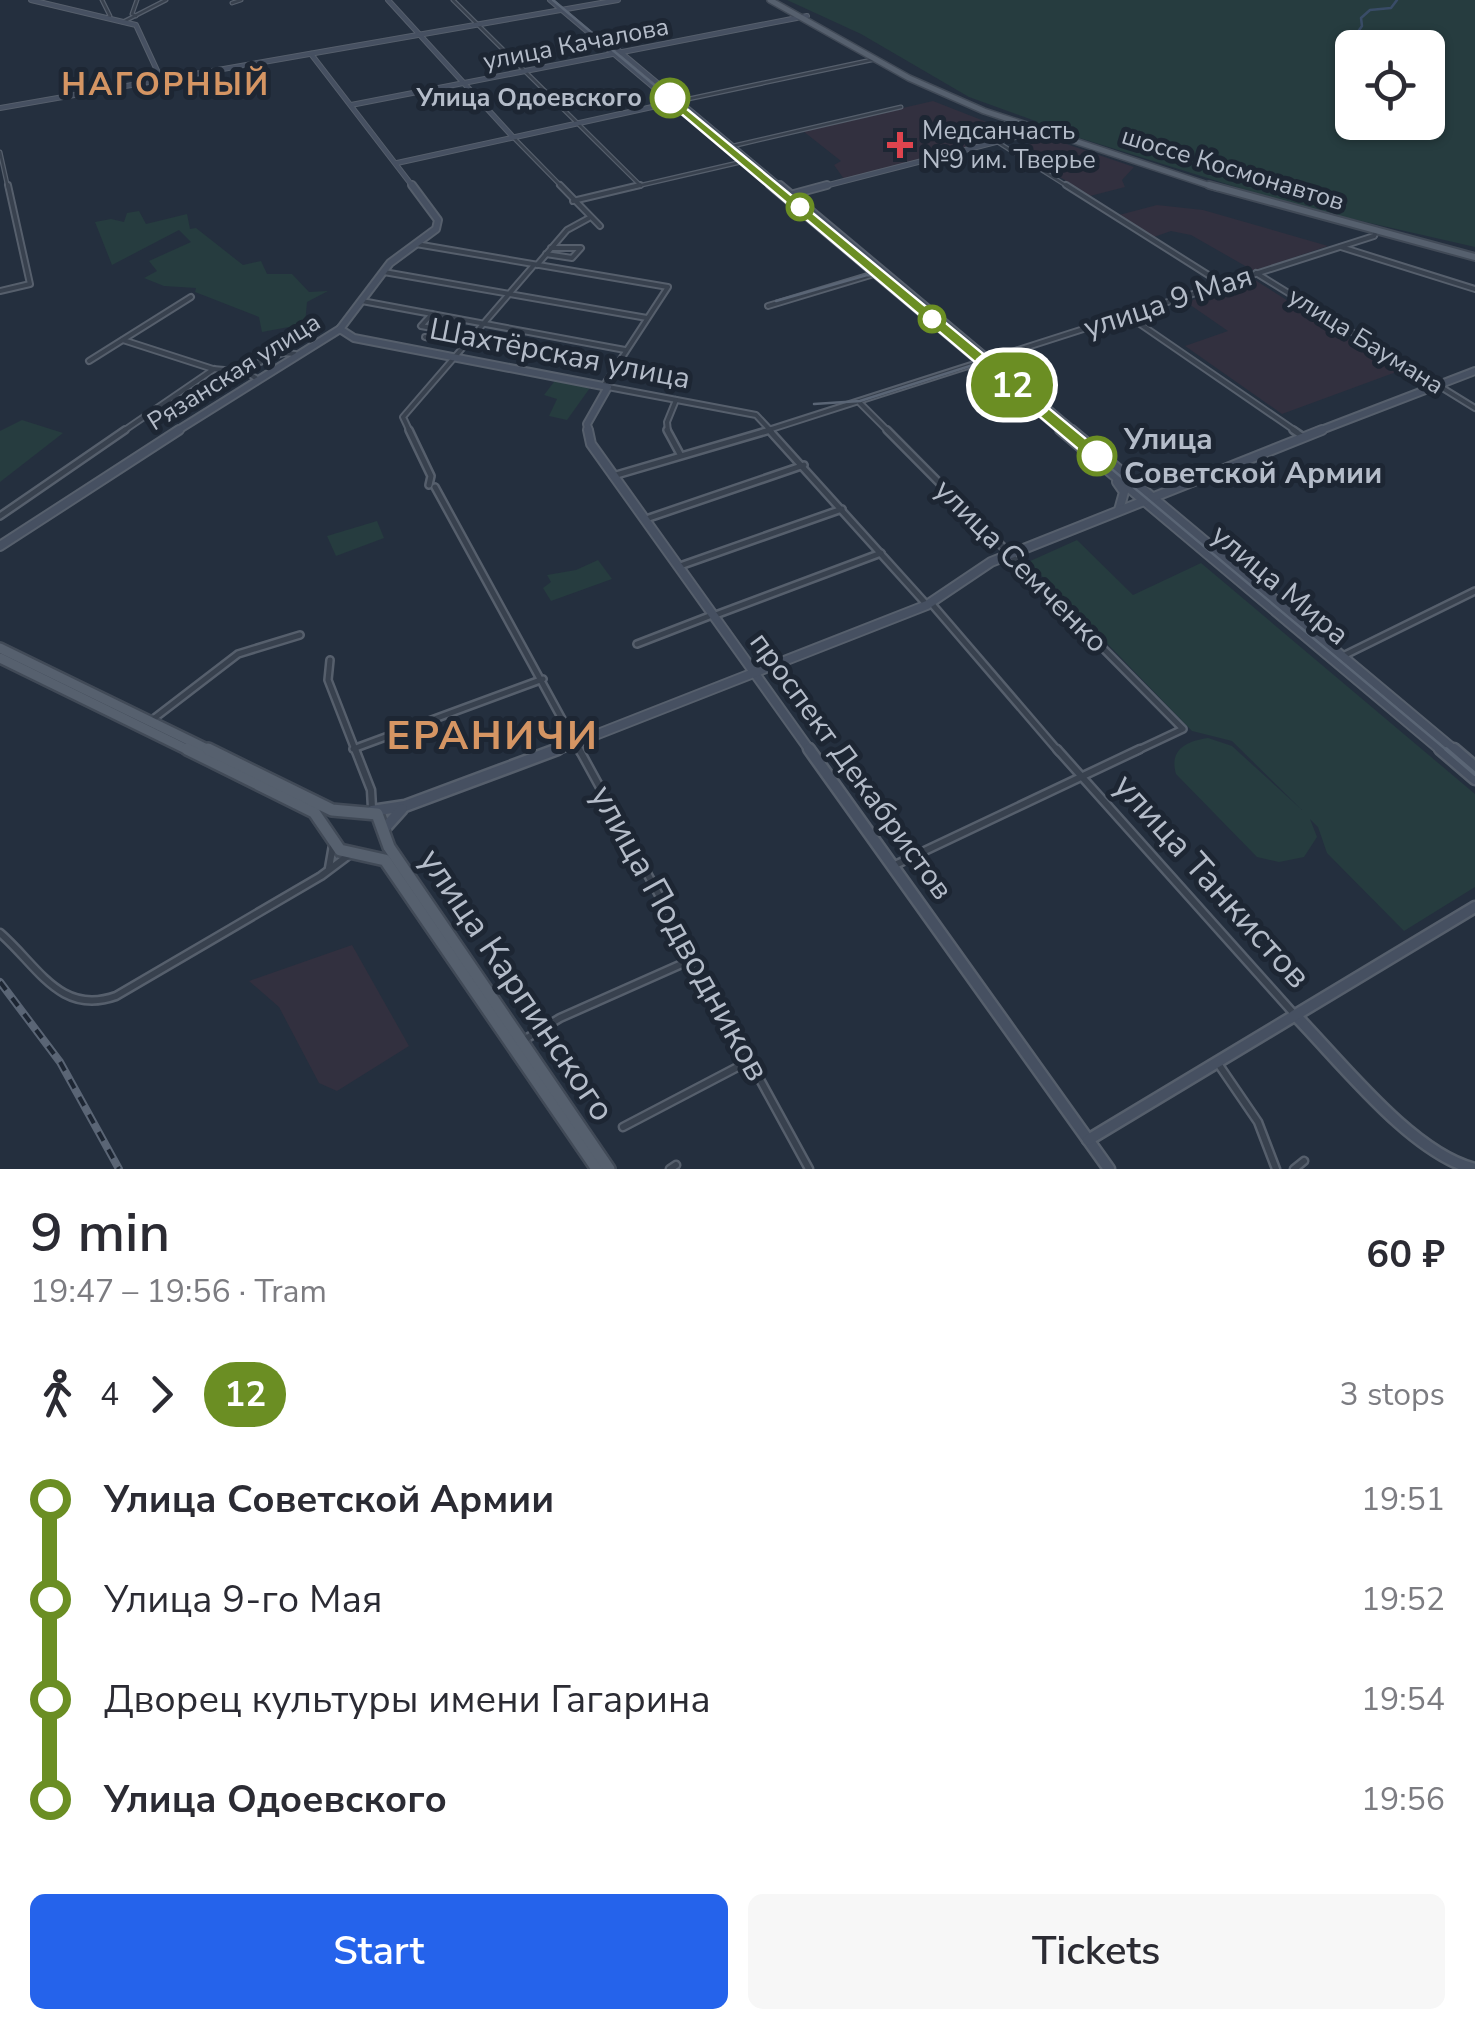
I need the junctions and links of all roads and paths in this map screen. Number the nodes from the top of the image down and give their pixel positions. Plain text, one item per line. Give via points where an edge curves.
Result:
1 (31, 0) edge
2 (102, 0) edge
3 (137, 0) edge
4 (166, 0) edge
5 (241, 0) edge
6 (388, 0) edge
7 (453, 0) edge
8 (550, 0) edge
9 (558, 0) edge
10 (618, 0) edge
11 (772, 0) edge
12 (232, 3) dead end
13 (565, 9) junction
14 (806, 16) junction
15 (135, 17) junction
16 (108, 18) junction
17 (124, 22) junction
18 (136, 25) junction
19 (477, 25) junction
20 (421, 35) junction
21 (618, 53) junction
22 (311, 54) junction
23 (878, 59) junction
24 (525, 72) junction
25 (162, 79) junction
26 (464, 83) junction
27 (676, 102) junction
28 (351, 105) junction
29 (901, 107) dead end
30 (0, 108) edge
31 (576, 123) junction
32 (1045, 130) junction
33 (513, 137) junction
34 (999, 142) junction
35 (732, 146) junction
36 (0, 152) edge
37 (746, 161) junction
38 (397, 163) junction
39 (640, 186) junction
40 (787, 195) junction
41 (573, 201) junction
42 (589, 218) junction
43 (600, 226) dead end
44 (1376, 231) junction
45 (416, 244) junction
46 (1338, 247) junction
47 (551, 248) junction
48 (1475, 253) edge
49 (546, 254) junction
50 (536, 265) junction
51 (384, 272) junction
52 (878, 272) junction
53 (1256, 274) junction
54 (1475, 282) edge
55 (1222, 284) junction
56 (1465, 284) junction
57 (1475, 290) edge
58 (0, 291) edge
59 (510, 293) junction
60 (191, 297) dead end
61 (362, 301) junction
62 (768, 306) dead end
63 (432, 314) junction
64 (1127, 314) junction
65 (647, 318) junction
66 (485, 323) junction
67 (340, 329) junction
68 (443, 330) dead end
69 (425, 337) dead end
70 (123, 340) junction
71 (466, 345) junction
72 (625, 350) junction
73 (295, 354) junction
74 (456, 357) junction
75 (89, 360) dead end
76 (985, 362) junction
77 (242, 368) junction
78 (214, 369) junction
79 (1475, 372) edge
80 (257, 380) junction
81 (1438, 385) junction
82 (606, 386) junction
83 (676, 400) junction
84 (860, 403) junction
85 (1475, 408) edge
86 (770, 427) junction
87 (1304, 438) junction
88 (680, 454) junction
89 (804, 465) junction
90 (1105, 468) junction
91 (613, 476) junction
92 (1148, 499) junction
93 (842, 508) junction
94 (1118, 511) junction
95 (2, 513) edge
96 (644, 520) junction
97 (0, 546) edge
98 (881, 553) junction
99 (1011, 554) junction
100 (677, 567) junction
101 (1475, 591) edge
102 (929, 604) junction
103 (712, 615) junction
104 (300, 635) dead end
105 (637, 644) dead end
106 (0, 648) edge
107 (0, 658) edge
108 (1338, 658) junction
109 (330, 660) dead end
110 (753, 672) junction
111 (543, 679) junction
112 (146, 725) junction
113 (576, 743) junction
114 (353, 749) junction
115 (216, 760) junction
116 (1475, 768) edge
117 (1083, 776) junction
118 (1475, 779) edge
119 (372, 794) junction
120 (405, 806) junction
121 (352, 812) junction
122 (372, 812) junction
123 (384, 830) junction
124 (332, 838) junction
125 (356, 852) junction
126 (892, 866) junction
127 (328, 871) junction
128 (1475, 907) edge
129 (0, 934) edge
130 (693, 959) junction
131 (1294, 1015) junction
132 (521, 1042) junction
133 (749, 1061) junction
134 (1217, 1062) junction
135 (623, 1127) dead end
136 (1088, 1140) junction
137 (1304, 1160) dead end
138 (1454, 1166) edge
139 (596, 1169) edge
140 (609, 1169) edge
141 (809, 1169) edge
142 (1109, 1169) edge
143 (1276, 1169) edge
144 (1294, 1169) edge
145 (1475, 1169) edge

1 - 16 main road
2 - 16 street
3 - 15 street
4 - 15 street
5 - 12 street
6 - 20 main road
7 - 19 street
8 - 13 main road, улица Мира
9 - 13 main road, улица Мира
10 - 13 main road
11 - 14 main road, шоссе Космонавтов
13 - 19 main road
13 - 21 main road, улица Мира
14 - 21 main road, улица Качалова
14 - 23 main road, шоссе Космонавтов
15 - 17 street
15 - 18 street
16 - 17 main road
17 - 18 main road
18 - 25 main road
19 - 20 main road
19 - 24 street
20 - 22 main road
20 - 26 main road
21 - 24 main road, улица Качалова
21 - 27 main road, улица Мира
22 - 25 main road
22 - 28 main road
23 - 27 street
23 - 32 main road, шоссе Космонавтов via 943,95
24 - 26 main road, улица Качалова
24 - 31 street
25 - 30 main road
26 - 28 main road, улица Качалова
26 - 33 main road
27 - 31 main road
27 - 35 main road, улица Мира
27 - 37 main road, улица Мира
28 - 38 main road
29 - 35 street
31 - 33 main road
31 - 39 street
32 - 34 main road
32 - 44 main road, шоссе Космонавтов via 1258,202
33 - 38 main road
33 - 41 street
34 - 40 main road
34 - 55 street
35 - 37 main road, улица Мира
36 - 58 street via 30,284
37 - 39 street
37 - 40 main road, улица Мира
38 - 45 main road via 438,220
39 - 41 street
40 - 52 main road, улица Мира
41 - 42 street
42 - 43 street
42 - 47 street
44 - 46 street, улица 9 Мая
44 - 48 main road, шоссе Космонавтов
45 - 50 street
45 - 51 main road, Рязанская улица
46 - 53 street, улица 9 Мая
46 - 56 street
47 - 49 street
47 - 49 street via 580,248 572,258
49 - 50 street
50 - 59 street
50 - 65 street, проспект Декабристов via 668,288
51 - 59 street
51 - 61 main road, Рязанская улица
52 - 62 street
52 - 76 main road, улица Мира
53 - 55 street, улица 9 Мая
53 - 81 street, улица Баумана
54 - 56 street
55 - 64 street, улица 9 Мая
56 - 57 street
59 - 65 street
59 - 66 street
60 - 70 street
61 - 63 street
61 - 67 main road, Рязанская улица
63 - 66 street
63 - 68 street via 421,326
64 - 76 street, улица 9 Мая
64 - 87 street
65 - 72 street, проспект Декабристов
66 - 71 street
66 - 72 street
67 - 73 main road, Рязанская улица
67 - 74 main road, Шахтёрская улица via 354,338
69 - 71 street
70 - 75 street
70 - 78 street
71 - 74 street
72 - 82 street, проспект Декабристов
73 - 77 street
73 - 80 main road, Рязанская улица
74 - 82 main road, Шахтёрская улица
74 - 111 street, улица Подводников via 403,416 432,486
76 - 84 street, улица 9 Мая
76 - 90 main road, улица Мира
76 - 92 main road, улица Мира
77 - 78 street
77 - 80 street
78 - 95 street
79 - 81 main road
80 - 97 main road, Рязанская улица
81 - 85 street, улица Баумана
81 - 87 main road
82 - 83 street, Шахтёрская улица
82 - 91 main road, проспект Декабристов via 587,434
83 - 86 street, Шахтёрская улица via 750,412
83 - 88 street via 665,431
84 - 86 street, улица 9 Мая
84 - 99 street, улица Семченко
86 - 88 street, улица 9 Мая
86 - 89 street, улица Танкистов
87 - 92 main road
88 - 91 street, улица 9 Мая
89 - 93 street, улица Танкистов
89 - 96 street
90 - 92 main road, улица Мира
90 - 94 main road via 1123,488
91 - 96 main road, проспект Декабристов
92 - 94 main road
92 - 108 main road, улица Мира
93 - 98 street, улица Танкистов
93 - 100 street
94 - 99 main road
96 - 100 main road, проспект Декабристов
98 - 102 street, улица Танкистов
98 - 103 street
99 - 102 main road
99 - 117 street, улица Семченко via 1182,729
100 - 103 main road, проспект Декабристов
101 - 108 street
102 - 110 main road
102 - 117 street, улица Танкистов
103 - 105 street
103 - 110 main road, проспект Декабристов
104 - 112 street via 238,654
106 - 112 main road, улица Карпинского
107 - 112 main road, улица Карпинского
108 - 116 main road, улица Мира
108 - 118 main road, улица Мира
109 - 114 street via 328,680
110 - 113 main road
110 - 126 main road, проспект Декабристов
111 - 113 street, улица Подводников
111 - 114 street
112 - 115 main road, улица Карпинского
113 - 120 main road
113 - 130 street, улица Подводников
114 - 119 street
115 - 121 main road, улица Карпинского via 332,810
115 - 124 main road, улица Карпинского via 324,818
117 - 126 street
117 - 131 street, улица Танкистов
119 - 121 street
119 - 122 street
120 - 122 main road
120 - 123 main road
121 - 122 main road, улица Карпинского
121 - 124 main road via 338,821
122 - 123 main road, улица Карпинского
123 - 125 main road, улица Карпинского via 376,843
123 - 132 main road, улица Карпинского via 389,847
124 - 125 main road, улица Карпинского via 340,850
124 - 127 street
125 - 127 street
125 - 139 main road, улица Карпинского via 386,860 393,869
126 - 136 main road, проспект Декабристов
127 - 129 street via 116,996 83,1003
128 - 131 main road
130 - 132 street
130 - 133 street, улица Подводников
131 - 134 main road
131 - 138 main road, улица Танкистов via 1389,1114
132 - 140 main road, улица Карпинского
133 - 135 street
133 - 141 street, улица Подводников
134 - 136 main road
134 - 143 street via 1258,1122
136 - 142 main road, проспект Декабристов
137 - 144 street
138 - 145 main road, улица Танкистов

